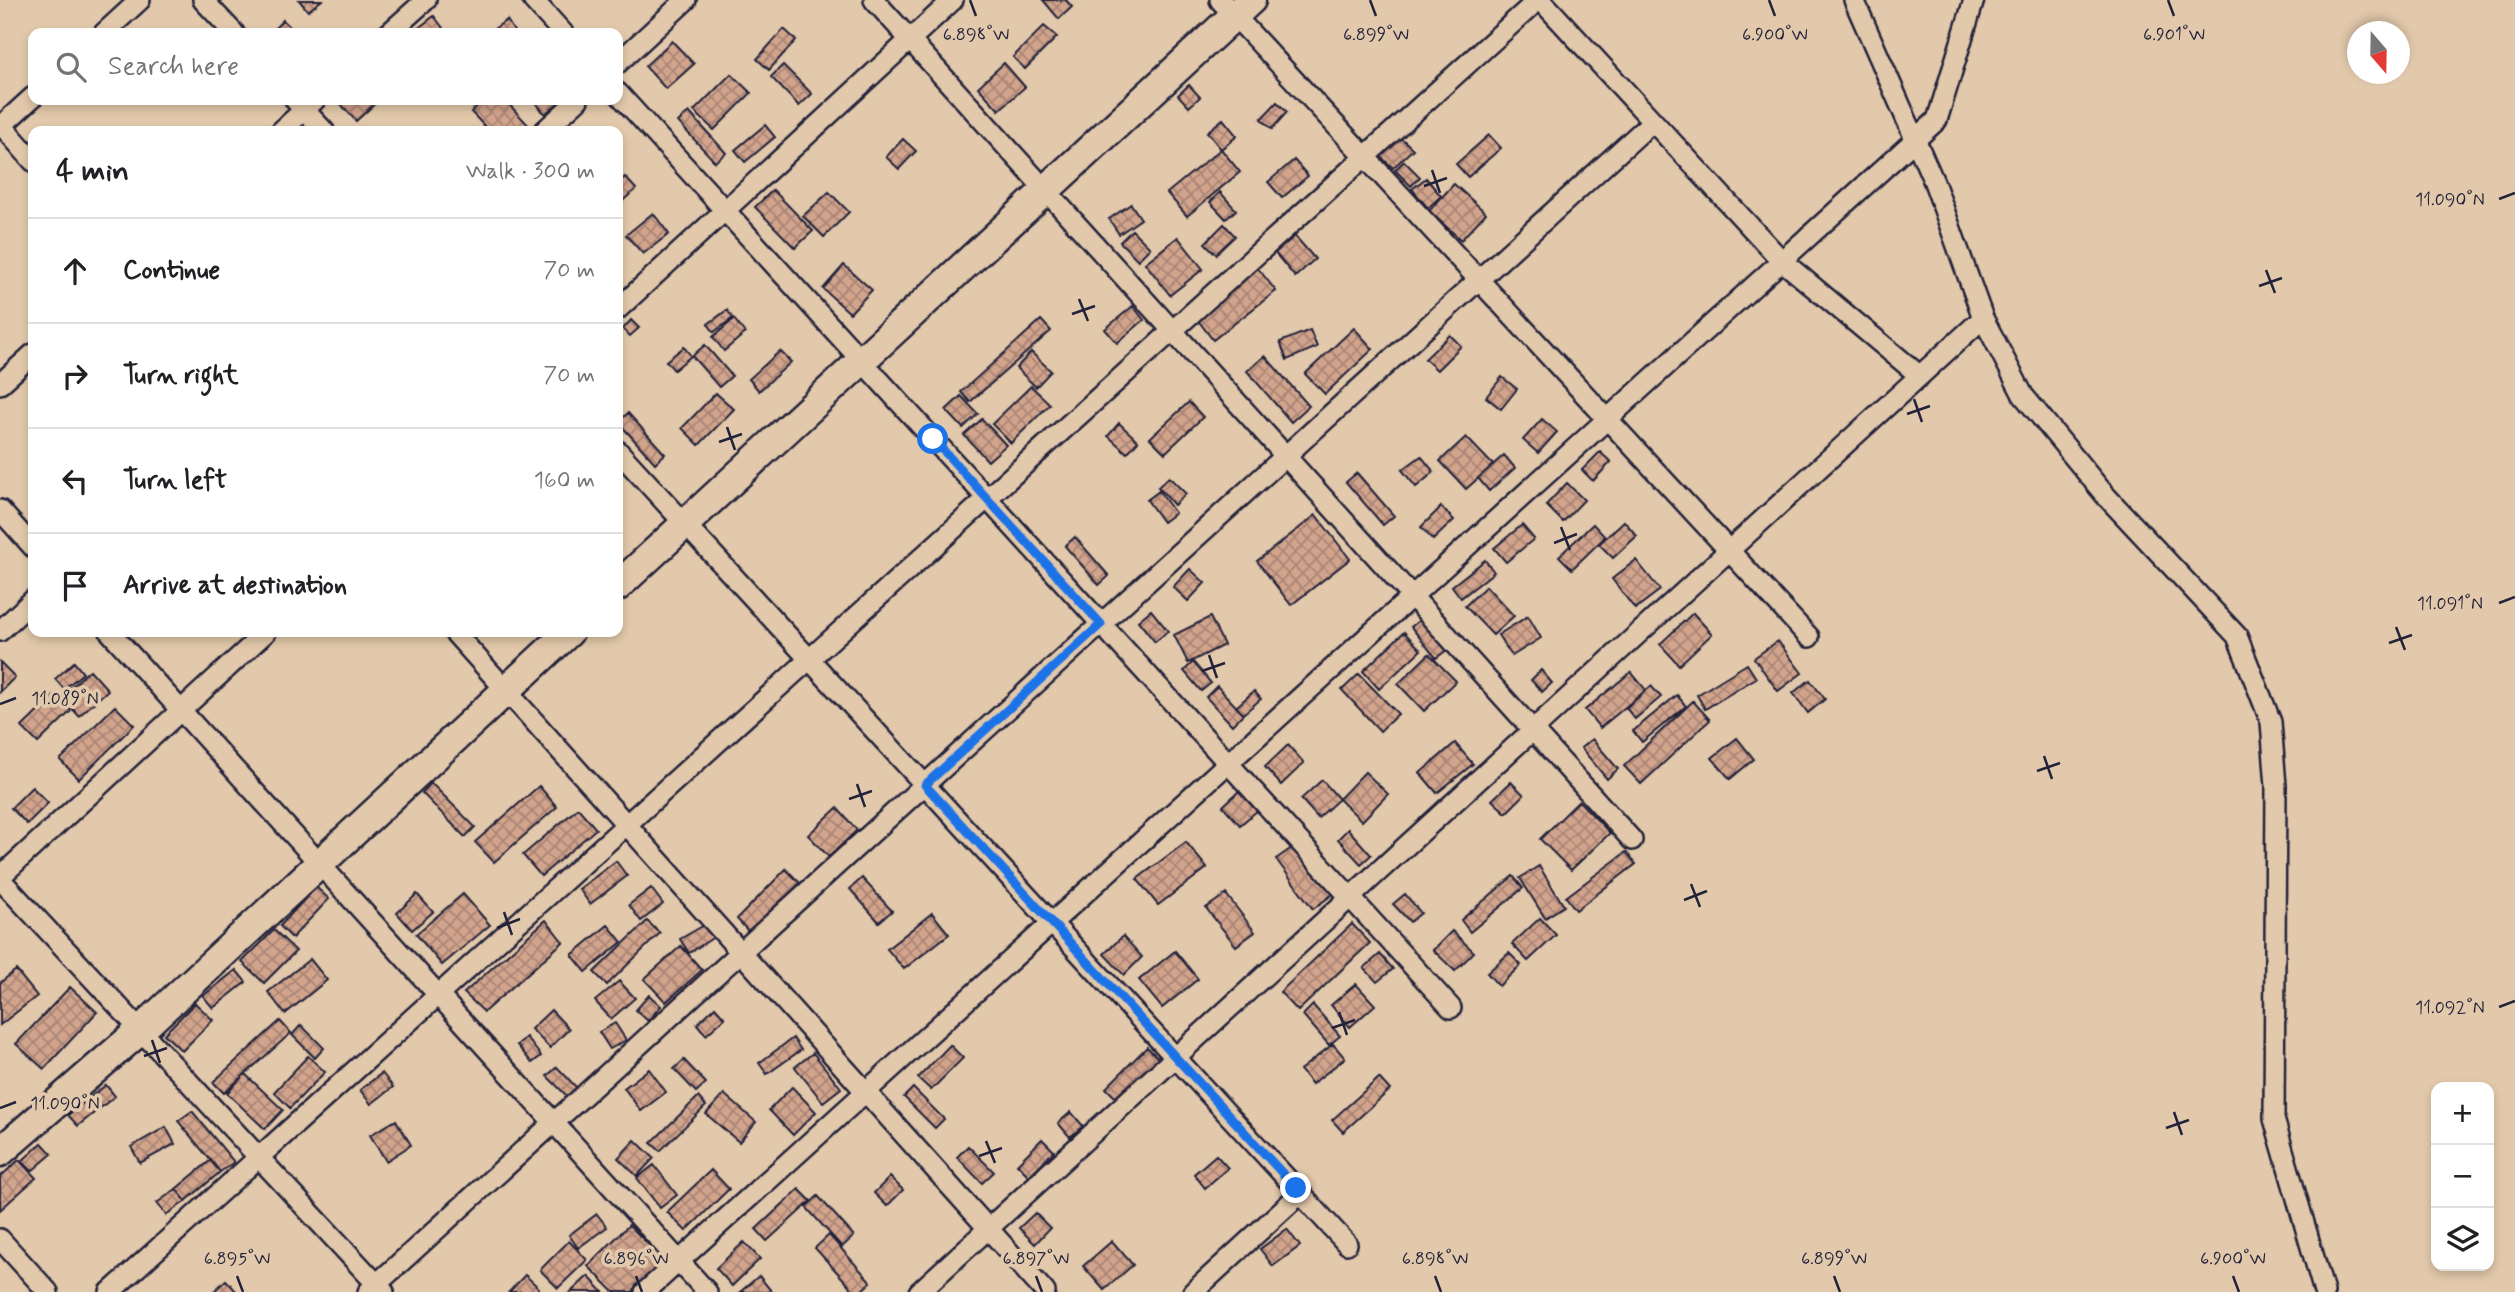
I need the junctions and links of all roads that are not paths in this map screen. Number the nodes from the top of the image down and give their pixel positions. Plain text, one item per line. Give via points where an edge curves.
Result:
1 (140, 0) edge
2 (203, 0) edge
3 (426, 0) edge
4 (533, 0) edge
5 (686, 0) edge
6 (874, 0) edge
7 (953, 0) edge
8 (1540, 0) edge
9 (1854, 0) edge
10 (1974, 0) edge
11 (1235, 5) edge
12 (109, 28) edge
13 (229, 28) edge
14 (395, 28) edge
15 (558, 28) edge
16 (910, 40) junction
17 (623, 58) edge
18 (623, 99) edge
19 (28, 102) edge
20 (303, 105) edge
21 (306, 105) edge
22 (573, 105) edge
23 (1653, 121) junction
24 (1, 126) edge
25 (285, 126) edge
26 (321, 126) edge
27 (549, 126) edge
28 (1915, 139) junction
29 (28, 156) edge
30 (1364, 157) junction
31 (1045, 190) junction
32 (724, 210) junction
33 (1781, 260) junction
34 (1479, 280) junction
35 (623, 304) edge
36 (1983, 318) junction
37 (1173, 330) junction
38 (28, 359) edge
39 (861, 360) junction
40 (1920, 376) junction
41 (0, 384) edge
42 (1606, 418) junction
43 (623, 456) edge
44 (1286, 456) junction
45 (987, 499) junction
46 (0, 510) edge
47 (685, 524) junction
48 (28, 541) edge
49 (1729, 551) junction
50 (623, 581) edge
51 (1412, 596) junction
52 (28, 605) edge
53 (1101, 624) junction
54 (0, 631) edge
55 (115, 637) edge
56 (261, 637) edge
57 (458, 637) edge
58 (564, 637) edge
59 (1809, 637) dead end
60 (809, 659) junction
61 (506, 690) junction
62 (181, 710) junction
63 (1533, 730) junction
64 (1228, 762) junction
65 (925, 785) junction
66 (627, 825) junction
67 (1632, 840) dead end
68 (320, 864) junction
69 (0, 878) edge
70 (1350, 897) junction
71 (1052, 923) junction
72 (741, 952) junction
73 (439, 995) junction
74 (1451, 1008) dead end
75 (140, 1030) junction
76 (1175, 1057) junction
77 (866, 1092) junction
78 (554, 1123) junction
79 (0, 1152) edge
80 (258, 1157) junction
81 (1292, 1201) dead end
82 (988, 1228) junction
83 (0, 1239) edge
84 (1347, 1244) dead end
85 (679, 1261) junction
86 (376, 1290) edge
87 (48, 1292) edge
88 (110, 1292) edge
89 (645, 1292) edge
90 (707, 1292) edge
91 (919, 1292) edge
92 (1045, 1292) edge
93 (1192, 1292) edge
94 (2324, 1292) edge

1 - 12 street
2 - 13 street
3 - 14 street
4 - 15 street
5 - 17 street
6 - 16 street
7 - 16 street
8 - 23 street
8 - 30 street
9 - 28 street
10 - 28 street via 1937,120
11 - 30 street
11 - 31 street
16 - 31 street
16 - 32 street
18 - 32 street
19 - 24 street
20 - 25 street
21 - 26 street
22 - 27 street
23 - 33 street
23 - 34 street
24 - 29 street
28 - 33 street
28 - 36 street
30 - 34 street
30 - 37 street
31 - 37 street
31 - 39 street
32 - 35 street
32 - 39 street
33 - 40 street
33 - 42 street
34 - 42 street
34 - 44 street
36 - 40 street
36 - 94 street via 2023,396 2105,495 2237,636 2271,722 2276,786 2274,1119
37 - 44 street
37 - 45 street
38 - 41 street
39 - 45 street
39 - 47 street
40 - 49 street
42 - 49 street
42 - 51 street
43 - 47 street
44 - 51 street
44 - 53 street
45 - 53 street
45 - 60 street
46 - 48 street
47 - 50 street
47 - 60 street
49 - 59 street
49 - 63 street
51 - 63 street
51 - 64 street
52 - 54 street
53 - 64 street
53 - 65 street
55 - 62 street
56 - 62 street
57 - 61 street
58 - 61 street
60 - 65 street
60 - 66 street
61 - 66 street
61 - 68 street
62 - 68 street
62 - 69 street
63 - 67 street
63 - 70 street
64 - 70 street
64 - 71 street
65 - 71 street
65 - 72 street
66 - 72 street
66 - 73 street
68 - 73 street
68 - 75 street
69 - 75 street
70 - 74 street
70 - 76 street
71 - 76 street
71 - 77 street
72 - 77 street
72 - 78 street
73 - 78 street
73 - 80 street
75 - 79 street
75 - 80 street
76 - 82 street
76 - 84 street
77 - 82 street
77 - 85 street
78 - 85 street
78 - 86 street
80 - 86 street
80 - 88 street
81 - 93 street
82 - 91 street
82 - 92 street
83 - 87 street
85 - 89 street
85 - 90 street

